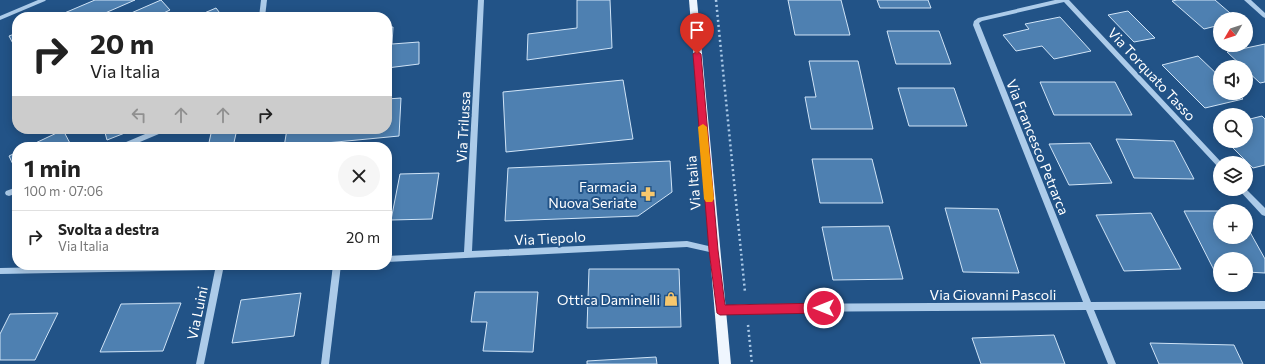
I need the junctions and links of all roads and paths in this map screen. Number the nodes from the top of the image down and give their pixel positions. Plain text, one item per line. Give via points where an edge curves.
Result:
1 (43, 0) edge
2 (264, 0) edge
3 (481, 0) edge
4 (693, 0) edge
5 (716, 0) edge
6 (1064, 0) edge
7 (1247, 0) edge
8 (14, 12) edge
9 (263, 12) edge
10 (12, 13) edge
11 (1265, 16) edge
12 (0, 18) edge
13 (152, 134) edge
14 (133, 142) edge
15 (1213, 158) edge
16 (12, 192) edge
17 (9, 193) dead end
18 (1248, 196) edge
19 (1265, 214) edge
20 (714, 250) junction
21 (468, 255) junction
22 (392, 259) edge
23 (0, 270) edge
24 (12, 270) edge
25 (220, 270) edge
26 (336, 270) edge
27 (1265, 305) edge
28 (1088, 307) junction
29 (746, 308) junction
30 (720, 310) junction
31 (200, 364) edge
32 (325, 364) edge
33 (725, 364) edge
34 (752, 364) edge
35 (1112, 364) edge

1 - 8 street
2 - 9 street
3 - 21 street, Via Trilussa
4 - 20 main road, Via Italia
5 - 29 path
6 - 15 street, Via Torquato Tasso
6 - 28 street, Via Francesco Petrarca via 980,19 976,26
7 - 11 street
10 - 12 street
13 - 14 street
16 - 17 street
18 - 19 street
20 - 21 street, Via Tiepolo via 687,244
20 - 30 main road, Via Italia
21 - 22 street, Via Tiepolo
23 - 24 street
25 - 31 street, Via Luini
26 - 32 street
27 - 28 street, Via Giovanni Pascoli
28 - 29 street, Via Giovanni Pascoli
28 - 35 street, Via Francesco Petrarca
29 - 30 street, Via Giovanni Pascoli
29 - 34 path
30 - 33 main road, Via Italia

